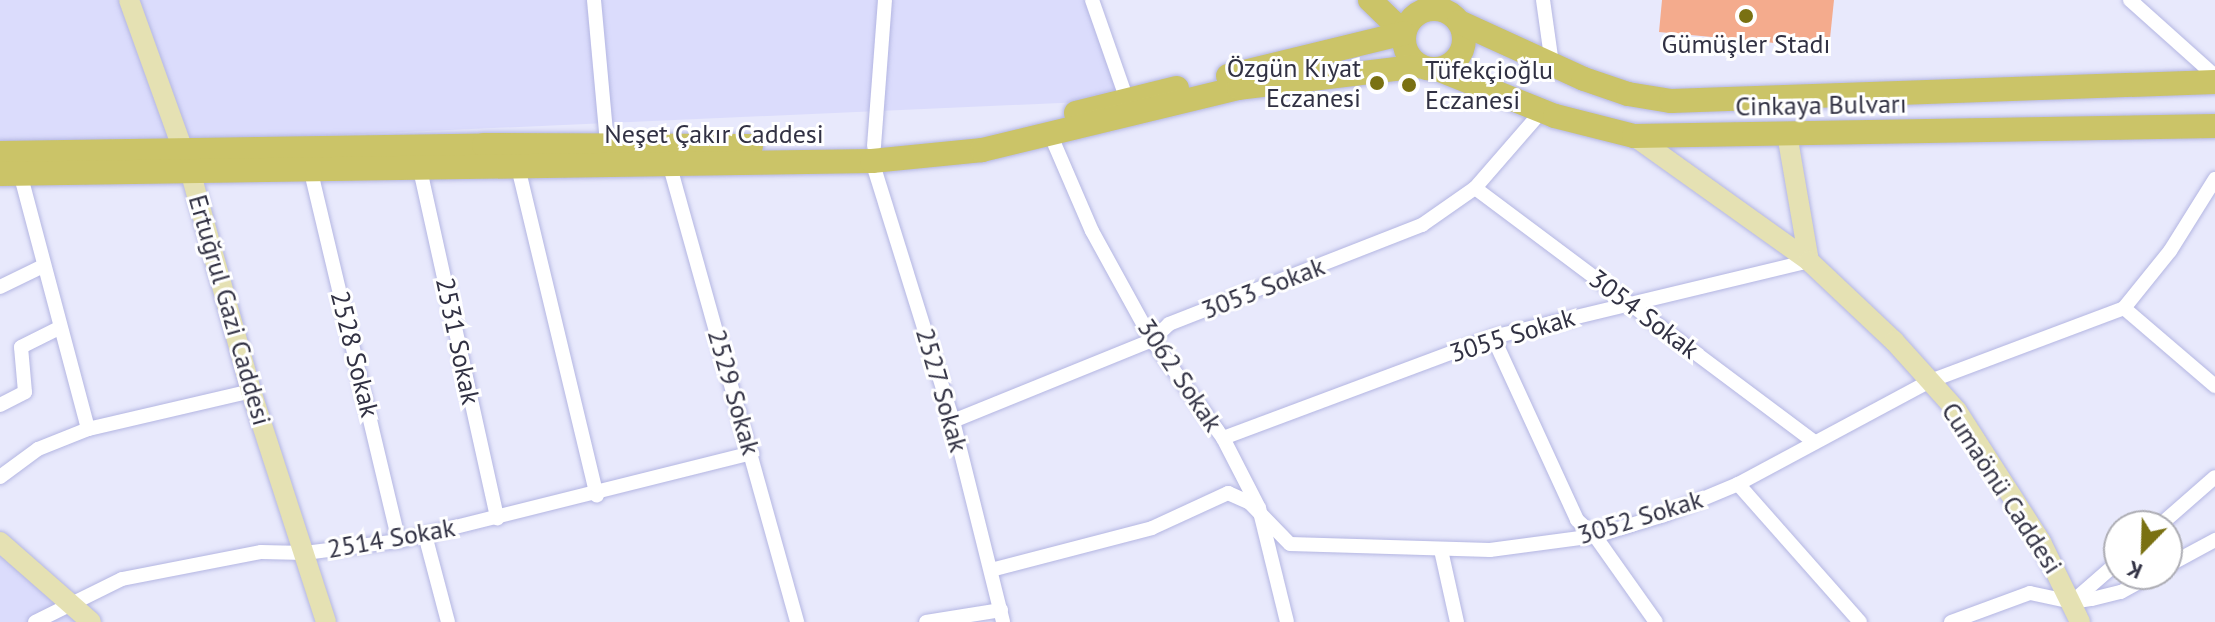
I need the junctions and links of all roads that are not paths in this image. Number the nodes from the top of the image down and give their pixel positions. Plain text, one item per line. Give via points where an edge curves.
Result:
1 (129, 0) edge
2 (594, 0) edge
3 (885, 0) edge
4 (1092, 0) edge
5 (1370, 0) edge
6 (1543, 0) edge
7 (2130, 0) edge
8 (1446, 11) edge
9 (1404, 33) junction
10 (1552, 64) junction
11 (1430, 68) junction
12 (2215, 76) edge
13 (2215, 82) edge
14 (1127, 100) junction
15 (1542, 111) junction
16 (2215, 126) edge
17 (1787, 134) junction
18 (1051, 136) junction
19 (1634, 136) junction
20 (607, 144) junction
21 (0, 153) edge
22 (873, 154) junction
23 (186, 159) junction
24 (517, 163) junction
25 (669, 163) junction
26 (419, 165) junction
27 (310, 168) junction
28 (10, 173) edge
29 (2215, 179) edge
30 (1475, 188) junction
31 (1809, 261) junction
32 (43, 266) junction
33 (0, 287) edge
34 (1629, 303) junction
35 (2124, 308) junction
36 (59, 328) junction
37 (1493, 337) junction
38 (1152, 340) junction
39 (1930, 381) junction
40 (2215, 386) edge
41 (251, 391) junction
42 (0, 405) edge
43 (953, 421) junction
44 (88, 429) junction
45 (1223, 438) junction
46 (1813, 441) junction
47 (752, 453) junction
48 (0, 477) edge
49 (2215, 477) edge
50 (1738, 484) junction
51 (597, 495) junction
52 (2177, 510) edge
53 (497, 518) junction
54 (1264, 522) junction
55 (425, 535) junction
56 (1595, 536) junction
57 (2215, 540) edge
58 (399, 541) junction
59 (0, 542) edge
60 (1441, 550) junction
61 (305, 553) junction
62 (2183, 557) edge
63 (991, 570) junction
64 (2103, 575) edge
65 (2125, 590) edge
66 (70, 602) junction
67 (2072, 602) junction
68 (1002, 616) edge
69 (35, 622) edge
70 (91, 622) edge
71 (326, 622) edge
72 (448, 622) edge
73 (797, 622) edge
74 (926, 622) edge
75 (1287, 622) edge
76 (1457, 622) edge
77 (1656, 622) edge
78 (1860, 622) edge
79 (1951, 622) edge
80 (2080, 622) edge

1 - 23 street, Ertuğrul Gazi Caddesi
2 - 20 street
3 - 22 street
4 - 14 street
5 - 9 main road
6 - 10 street
7 - 12 street
8 - 9 main road via 1419,13
8 - 10 main road, Cinkaya Bulvarı
8 - 11 main road via 1463,51
9 - 11 main road via 1407,52
9 - 14 main road, Neşet Çakır Caddesi
10 - 13 main road, Cinkaya Bulvarı via 1628,94 1671,101
11 - 15 main road, Cinkaya Bulvarı
11 - 18 main road, Neşet Çakır Caddesi via 1239,88
14 - 22 main road, Neşet Çakır Caddesi via 1001,132
15 - 19 main road, Cinkaya Bulvarı
15 - 30 street, 3053 Sokak
16 - 17 main road, Cinkaya Bulvarı
17 - 19 main road, Cinkaya Bulvarı
17 - 31 street
18 - 22 main road, Neşet Çakır Caddesi via 982,150
18 - 38 street, 3062 Sokak via 1092,231
19 - 31 street, Cumaönü Caddesi
20 - 22 main road, Neşet Çakır Caddesi
20 - 23 main road, Neşet Çakır Caddesi
21 - 23 main road, Neşet Çakır Caddesi
22 - 25 main road, Neşet Çakır Caddesi
22 - 43 street, 2527 Sokak
23 - 27 main road, Neşet Çakır Caddesi
23 - 28 main road, Neşet Çakır Caddesi
23 - 41 street, Ertuğrul Gazi Caddesi
24 - 25 main road, Neşet Çakır Caddesi
24 - 26 main road, Neşet Çakır Caddesi
24 - 51 street
25 - 47 street, 2529 Sokak
26 - 27 main road, Neşet Çakır Caddesi
26 - 53 street, 2531 Sokak
27 - 58 street, 2528 Sokak
28 - 32 street
29 - 35 street via 2170,251
30 - 34 street, 3054 Sokak
30 - 38 street, 3053 Sokak via 1422,225 1169,324
31 - 34 street, 3055 Sokak
31 - 39 street, Cumaönü Caddesi
32 - 33 street
32 - 36 street
34 - 37 street, 3055 Sokak
34 - 46 street, 3054 Sokak
35 - 39 street, 3052 Sokak
35 - 40 street
36 - 42 street via 21,347 25,392
36 - 44 street
37 - 45 street, 3055 Sokak
37 - 56 street via 1577,520
38 - 43 street, 3053 Sokak
38 - 45 street, 3062 Sokak
39 - 46 street, 3052 Sokak
39 - 67 street, Cumaönü Caddesi via 1957,411 2033,529
41 - 44 street
41 - 61 street, Ertuğrul Gazi Caddesi
43 - 63 street, 2527 Sokak
44 - 48 street via 38,449
45 - 54 street, 3062 Sokak
46 - 50 street, 3052 Sokak
47 - 51 street, 2514 Sokak
47 - 73 street, 2529 Sokak
49 - 52 street
50 - 56 street, 3052 Sokak
50 - 78 street
51 - 53 street, 2514 Sokak
53 - 55 street, 2514 Sokak
54 - 60 street, 3052 Sokak via 1290,544
54 - 63 street, 3052 Sokak via 1250,503 1228,493 1152,528
54 - 75 street, 3062 Sokak
55 - 58 street, 2514 Sokak
55 - 72 street
56 - 60 street, 3052 Sokak via 1490,550
56 - 77 street
57 - 62 street
58 - 61 street, 2514 Sokak
59 - 66 street
60 - 76 street
61 - 66 street, 2514 Sokak via 261,552 122,579
61 - 71 street, Ertuğrul Gazi Caddesi
63 - 68 street, 2527 Sokak
64 - 67 street
65 - 67 street
66 - 69 street, 2514 Sokak
66 - 70 street
67 - 79 street via 2030,593
67 - 80 street, Cumaönü Caddesi
68 - 74 street

